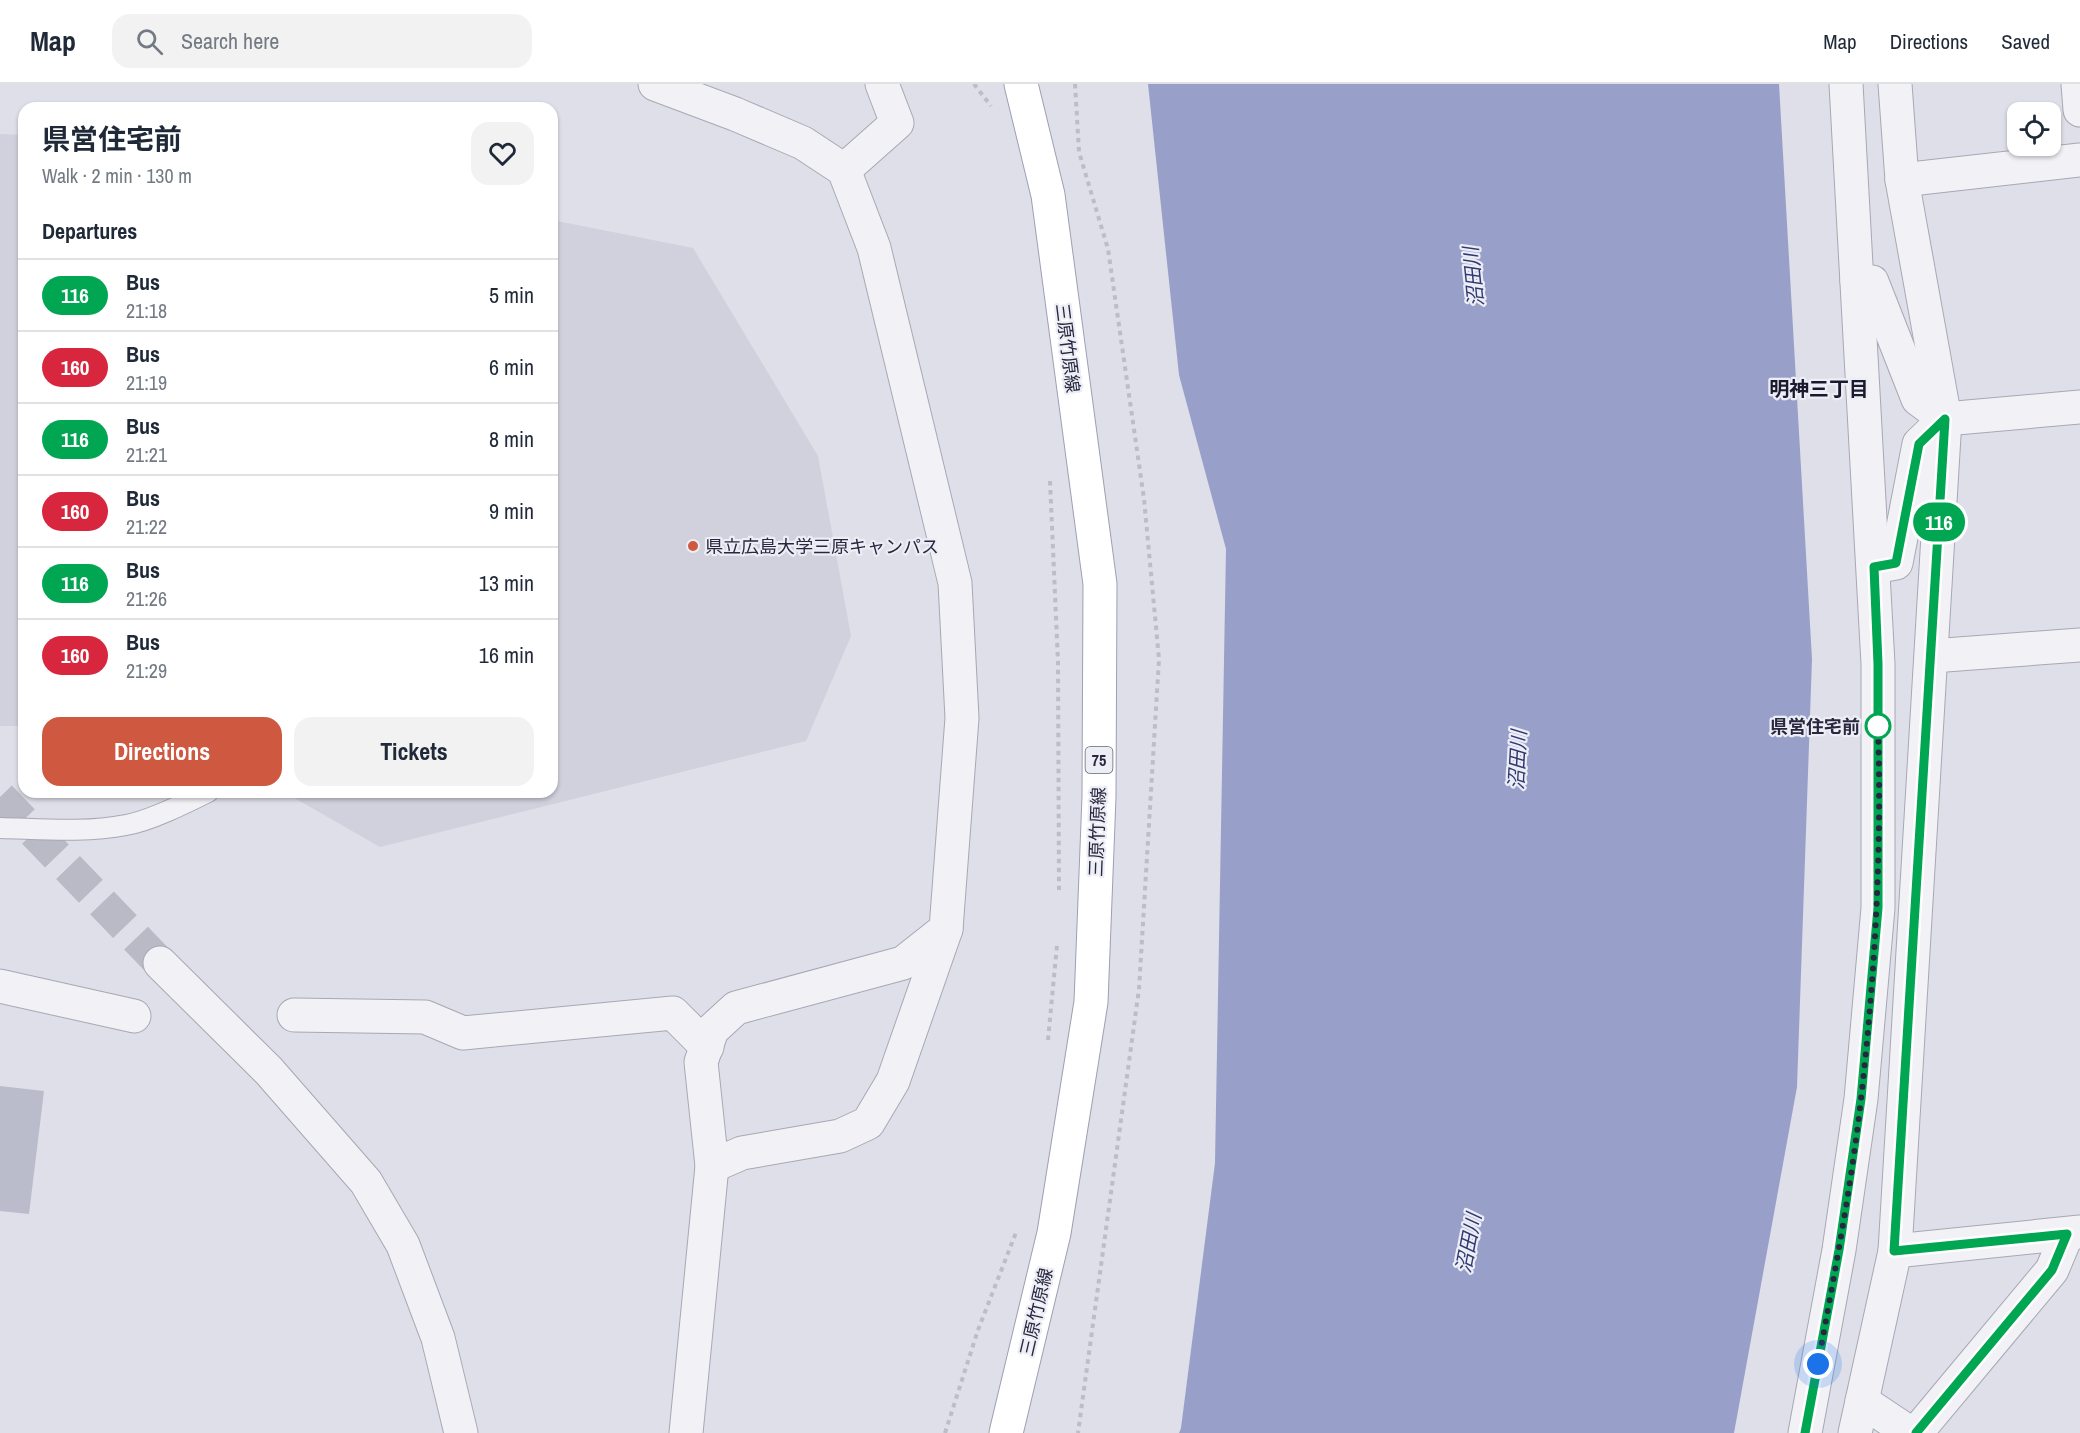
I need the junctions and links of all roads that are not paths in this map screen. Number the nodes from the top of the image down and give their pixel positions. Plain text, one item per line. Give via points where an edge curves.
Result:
1 (655, 84) edge
2 (882, 84) edge
3 (1022, 84) edge
4 (1846, 84) edge
5 (1895, 84) edge
6 (2078, 84) edge
7 (2080, 110) edge
8 (2080, 160) edge
9 (844, 170) junction
10 (1902, 180) junction
11 (1857, 281) junction
12 (2080, 406) edge
13 (1945, 419) junction
14 (1874, 567) junction
15 (2080, 645) edge
16 (1932, 656) junction
17 (196, 798) edge
18 (0, 828) edge
19 (946, 929) junction
20 (160, 963) tunnel mouth
21 (0, 986) edge
22 (294, 1015) dead end
23 (134, 1016) dead end
24 (707, 1047) junction
25 (712, 1166) junction
26 (2073, 1233) edge
27 (1894, 1251) junction
28 (1862, 1401) junction
29 (461, 1433) edge
30 (686, 1433) edge
31 (1006, 1433) edge
32 (1805, 1433) edge
33 (1855, 1433) edge
34 (1910, 1433) edge
35 (1916, 1433) edge

1 - 9 street via 803,143
2 - 9 street via 897,123
3 - 31 main road, 三原竹原線 / 75 via 1048,195 1100,584 1099,797 1090,1002 1054,1233
4 - 11 street
5 - 10 street
6 - 7 street
8 - 10 street
9 - 19 street via 874,248 956,583 962,718
10 - 13 street
11 - 13 street via 1872,282 1918,399
11 - 14 street
12 - 13 street
13 - 14 street via 1919,444 1896,563
13 - 16 street
14 - 32 street via 1878,908 1861,1099 1839,1250
15 - 16 street
16 - 27 street
17 - 18 lane via 128,825 81,830
19 - 24 street via 903,963 736,1008 712,1030
19 - 25 street via 893,1081 868,1124 840,1136 742,1153
20 - 29 street via 269,1071 366,1182 403,1245 438,1338
21 - 23 street
22 - 24 street via 425,1017 463,1033 673,1013
24 - 25 street via 701,1062
25 - 30 street
26 - 27 street
26 - 35 street via 2052,1270
27 - 28 street
28 - 33 street
28 - 34 street

